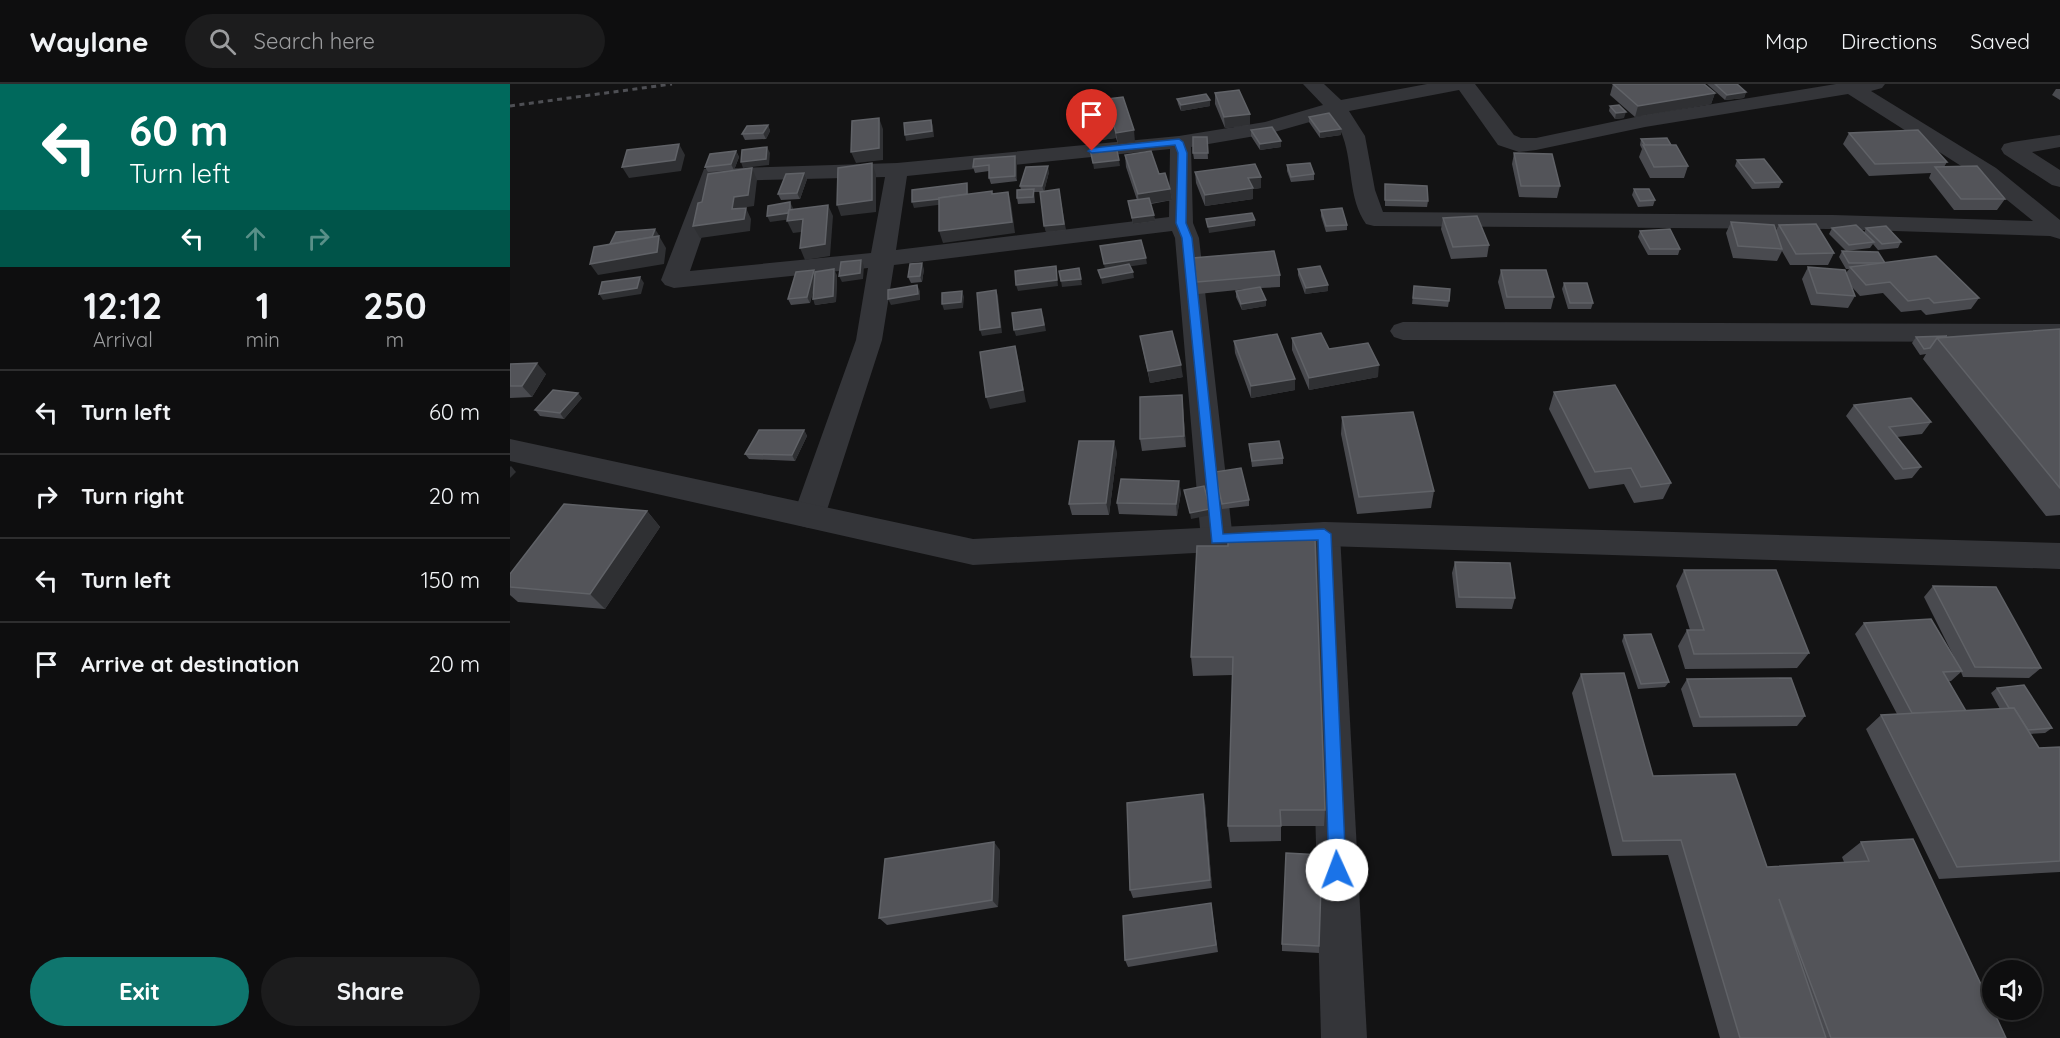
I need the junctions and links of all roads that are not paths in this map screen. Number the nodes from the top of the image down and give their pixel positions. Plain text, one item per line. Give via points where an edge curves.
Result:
1 (1313, 84) edge
2 (1460, 84) edge
3 (1465, 84) edge
4 (1875, 84) edge
5 (1849, 86) edge
6 (1337, 108) junction
7 (2060, 141) edge
8 (1179, 142) junction
9 (897, 170) junction
10 (2060, 180) edge
11 (1181, 223) junction
12 (2058, 230) edge
13 (883, 260) junction
14 (1403, 331) dead end
15 (2060, 333) edge
16 (510, 450) edge
17 (809, 516) junction
18 (1324, 534) junction
19 (1217, 540) junction
20 (2060, 556) edge
21 (1344, 1038) edge

1 - 6 street
2 - 6 street
3 - 5 street via 1506,140 1519,145
4 - 5 street
5 - 12 street via 1988,173
6 - 8 street via 1267,128
6 - 12 street via 1354,136 1374,219 1833,222
7 - 10 street via 2012,149
8 - 9 street
8 - 11 street
9 - 13 street
9 - 13 street via 712,174 674,280
11 - 13 street
11 - 19 street via 1187,238
13 - 17 street via 869,340
14 - 15 street
16 - 17 street
17 - 19 street via 973,552
18 - 19 street
18 - 20 street
18 - 21 street

